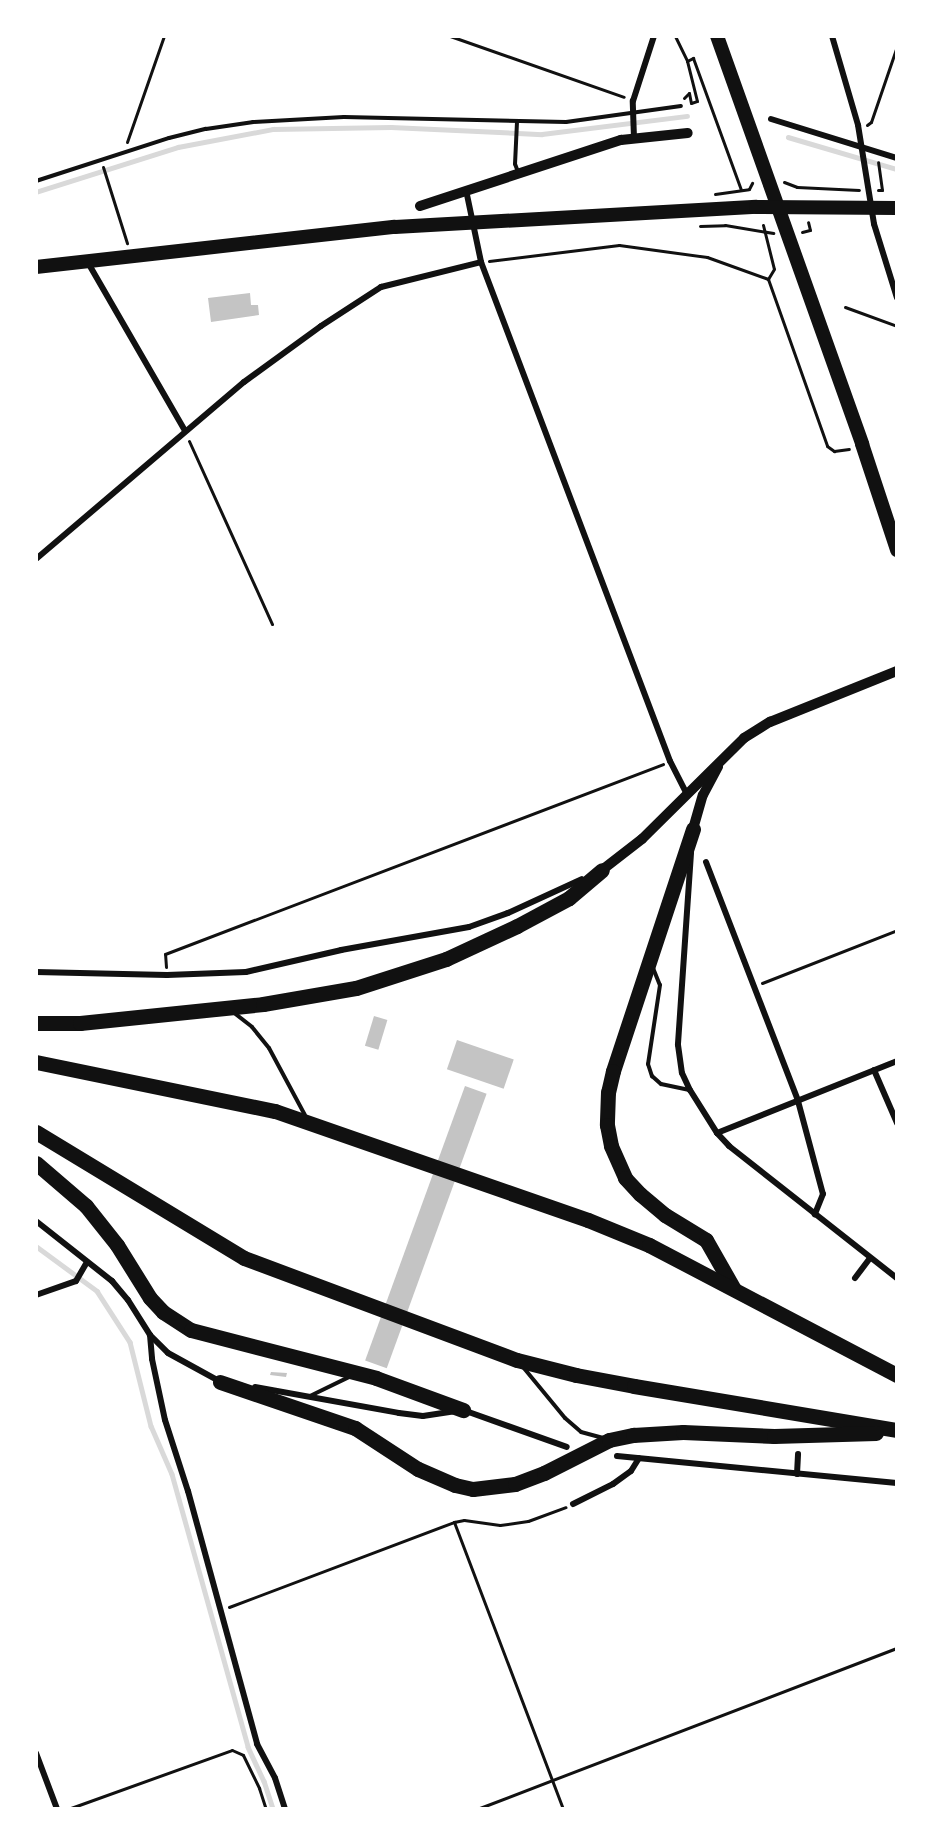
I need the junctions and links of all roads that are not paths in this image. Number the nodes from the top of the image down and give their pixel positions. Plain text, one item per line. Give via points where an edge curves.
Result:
1 (654, 36) edge
2 (717, 36) edge
3 (832, 36) edge
4 (681, 106) road end
5 (631, 113) junction
6 (771, 119) dead end
7 (517, 122) junction
8 (688, 133) dead end
9 (634, 138) junction
10 (860, 146) junction
11 (897, 158) edge
12 (518, 173) junction
13 (36, 181) edge
14 (466, 190) junction
15 (420, 206) dead end
16 (870, 206) junction
17 (777, 207) junction
18 (897, 208) edge
19 (472, 223) junction
20 (87, 261) junction
21 (482, 262) junction
22 (36, 267) edge
23 (897, 298) edge
24 (185, 431) junction
25 (897, 550) edge
26 (36, 559) edge
27 (897, 671) edge
28 (728, 752) junction
29 (686, 794) junction
30 (693, 829) junction
31 (706, 862) dead end
32 (602, 870) junction
33 (649, 960) junction
34 (36, 972) edge
35 (224, 1008) junction
36 (36, 1023) edge
37 (897, 1061) edge
38 (36, 1062) edge
39 (874, 1070) junction
40 (690, 1090) junction
41 (798, 1101) junction
42 (308, 1122) junction
43 (897, 1123) edge
44 (36, 1132) edge
45 (717, 1133) junction
46 (36, 1163) edge
47 (815, 1214) junction
48 (36, 1221) edge
49 (870, 1258) junction
50 (87, 1262) junction
51 (855, 1278) dead end
52 (897, 1278) edge
53 (735, 1290) junction
54 (36, 1295) edge
55 (150, 1335) junction
56 (517, 1360) junction
57 (361, 1374) junction
58 (897, 1375) edge
59 (220, 1382) junction
60 (310, 1396) junction
61 (463, 1410) junction
62 (897, 1431) edge
63 (609, 1440) junction
64 (567, 1447) dead end
65 (798, 1454) dead end
66 (617, 1456) dead end
67 (639, 1458) junction
68 (797, 1474) junction
69 (897, 1483) edge
70 (573, 1504) road end
71 (36, 1753) edge
72 (57, 1809) edge
73 (285, 1809) edge

1 - 5 street
2 - 17 main road
3 - 10 street via 845,73
4 - 5 lane
5 - 7 lane via 566,122
5 - 9 street
6 - 10 street
7 - 12 lane
7 - 13 lane via 390,117 289,119 206,129
8 - 9 street
9 - 12 street
10 - 11 street
10 - 16 street
12 - 14 street
14 - 15 street
14 - 19 street
16 - 17 main road
16 - 18 main road
16 - 23 street
17 - 19 main road
17 - 25 main road
19 - 20 main road via 395,227
19 - 21 street
20 - 22 main road
20 - 24 street
21 - 24 street via 381,287 279,356
21 - 29 street via 670,761
24 - 26 street
27 - 28 street via 771,722
28 - 29 street
28 - 30 street via 703,795
29 - 32 street via 642,839
30 - 33 highway
30 - 40 street via 678,1045 682,1073
31 - 41 street
32 - 34 street via 468,927 246,972
32 - 35 highway via 569,898 446,958 334,993
33 - 40 lane via 660,985 648,1064 652,1076 661,1084
33 - 53 highway via 608,1092 611,1146 626,1178 640,1194 706,1240
35 - 36 highway via 80,1023
35 - 42 lane via 252,1027 268,1048
37 - 39 street
38 - 42 highway via 71,1072 235,1101
39 - 41 street
39 - 43 street
40 - 45 street
41 - 45 street
41 - 47 street via 823,1194
42 - 53 highway via 588,1220 649,1245
44 - 56 highway via 244,1258
45 - 47 street
46 - 57 highway via 86,1206 117,1245 150,1298 175,1321 208,1337
47 - 49 street
48 - 50 street
49 - 51 street
49 - 52 street
50 - 54 street via 76,1281
50 - 55 street via 112,1281
53 - 58 highway
55 - 59 street via 168,1353
55 - 73 street via 165,1420 257,1744 275,1778
56 - 62 highway via 622,1384
56 - 63 lane via 581,1432
57 - 60 lane
57 - 61 highway
59 - 60 street
59 - 63 highway via 355,1428 418,1469 473,1489 515,1484
60 - 61 street via 423,1416
61 - 64 street
62 - 63 highway via 774,1436 656,1432
65 - 68 street
66 - 67 street
67 - 68 street
67 - 70 street via 631,1471 613,1484
68 - 69 street
71 - 72 street

